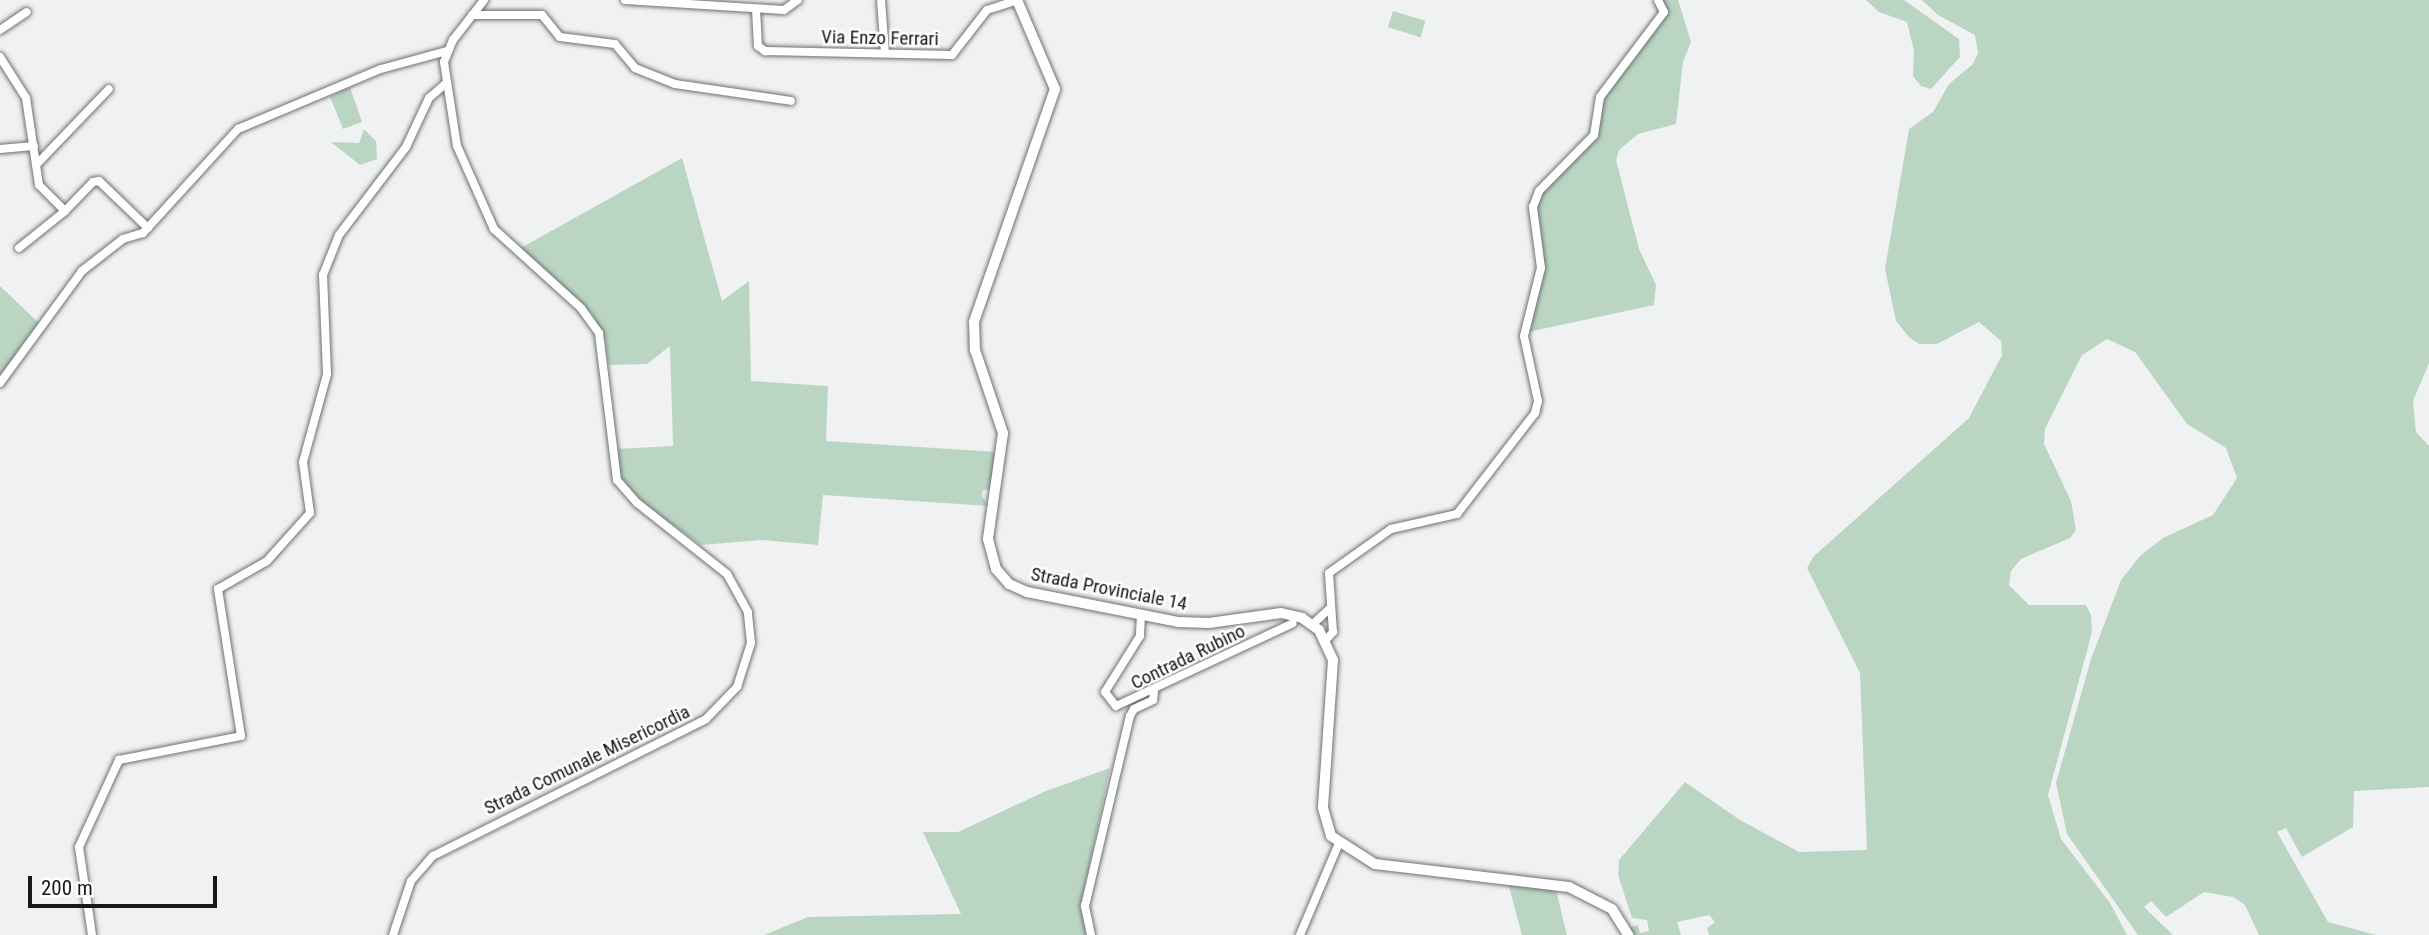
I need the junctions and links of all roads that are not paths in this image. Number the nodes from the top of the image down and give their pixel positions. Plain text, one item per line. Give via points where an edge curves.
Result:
1 (484, 0) edge
2 (625, 0) edge
3 (798, 0) edge
4 (881, 0) edge
5 (1017, 0) edge
6 (1658, 0) edge
7 (756, 9) junction
8 (27, 12) dead end
9 (472, 15) junction
10 (0, 30) edge
11 (447, 51) junction
12 (885, 53) junction
13 (0, 57) edge
14 (446, 83) junction
15 (109, 89) dead end
16 (791, 101) dead end
17 (34, 146) junction
18 (0, 149) edge
19 (36, 165) junction
20 (65, 211) junction
21 (148, 228) junction
22 (19, 247) dead end
23 (0, 383) edge
24 (1330, 608) junction
25 (1141, 615) junction
26 (1293, 623) dead end
27 (1313, 624) junction
28 (1326, 640) junction
29 (1154, 692) junction
30 (1339, 843) junction
31 (92, 935) edge
32 (393, 935) edge
33 (1091, 935) edge
34 (1300, 935) edge
35 (1628, 935) edge

1 - 9 street
2 - 7 street
3 - 7 street via 789,9
4 - 12 street
5 - 12 street, Via Enzo Ferrari via 987,9 952,55
5 - 25 main road, Strada Provinciale 14 via 1055,89 974,322 975,350 1003,441 989,552 1002,578 1017,589
6 - 24 street via 1664,12 1600,97 1594,135 1539,191 1533,207 1541,268 1524,336 1538,401 1535,413 1457,514 1391,529 1329,573
7 - 12 street, Via Enzo Ferrari via 758,46 765,51
8 - 10 street
9 - 11 street
9 - 16 street via 542,15 560,37 615,44 635,68 675,84
11 - 14 street, Strada Comunale Misericordia
11 - 21 street via 381,69 304,105 247,123
13 - 17 street via 26,98
14 - 31 street via 429,98 405,147 339,234 323,275 327,374 303,462 310,513 267,561 218,589 241,736 121,757 79,847
14 - 32 street, Strada Comunale Misericordia via 454,135 494,229 581,308 599,333 617,480 637,503 727,574 748,612 751,643 737,687 706,719 433,856 411,881
15 - 19 street
17 - 18 street
17 - 19 street
19 - 20 street via 39,186
20 - 21 street via 96,181
20 - 22 street
21 - 23 street via 88,264
24 - 27 street
24 - 28 street via 1333,632
25 - 27 main road, Strada Provinciale 14 via 1209,623 1281,613
25 - 29 street, Contrada Rubino via 1140,636 1106,696 1115,706
26 - 29 street, Contrada Rubino
27 - 28 main road
28 - 30 main road via 1333,660 1323,817
29 - 33 street via 1153,700 1130,716 1086,897
30 - 34 street
30 - 35 main road via 1375,864 1569,887 1612,909

